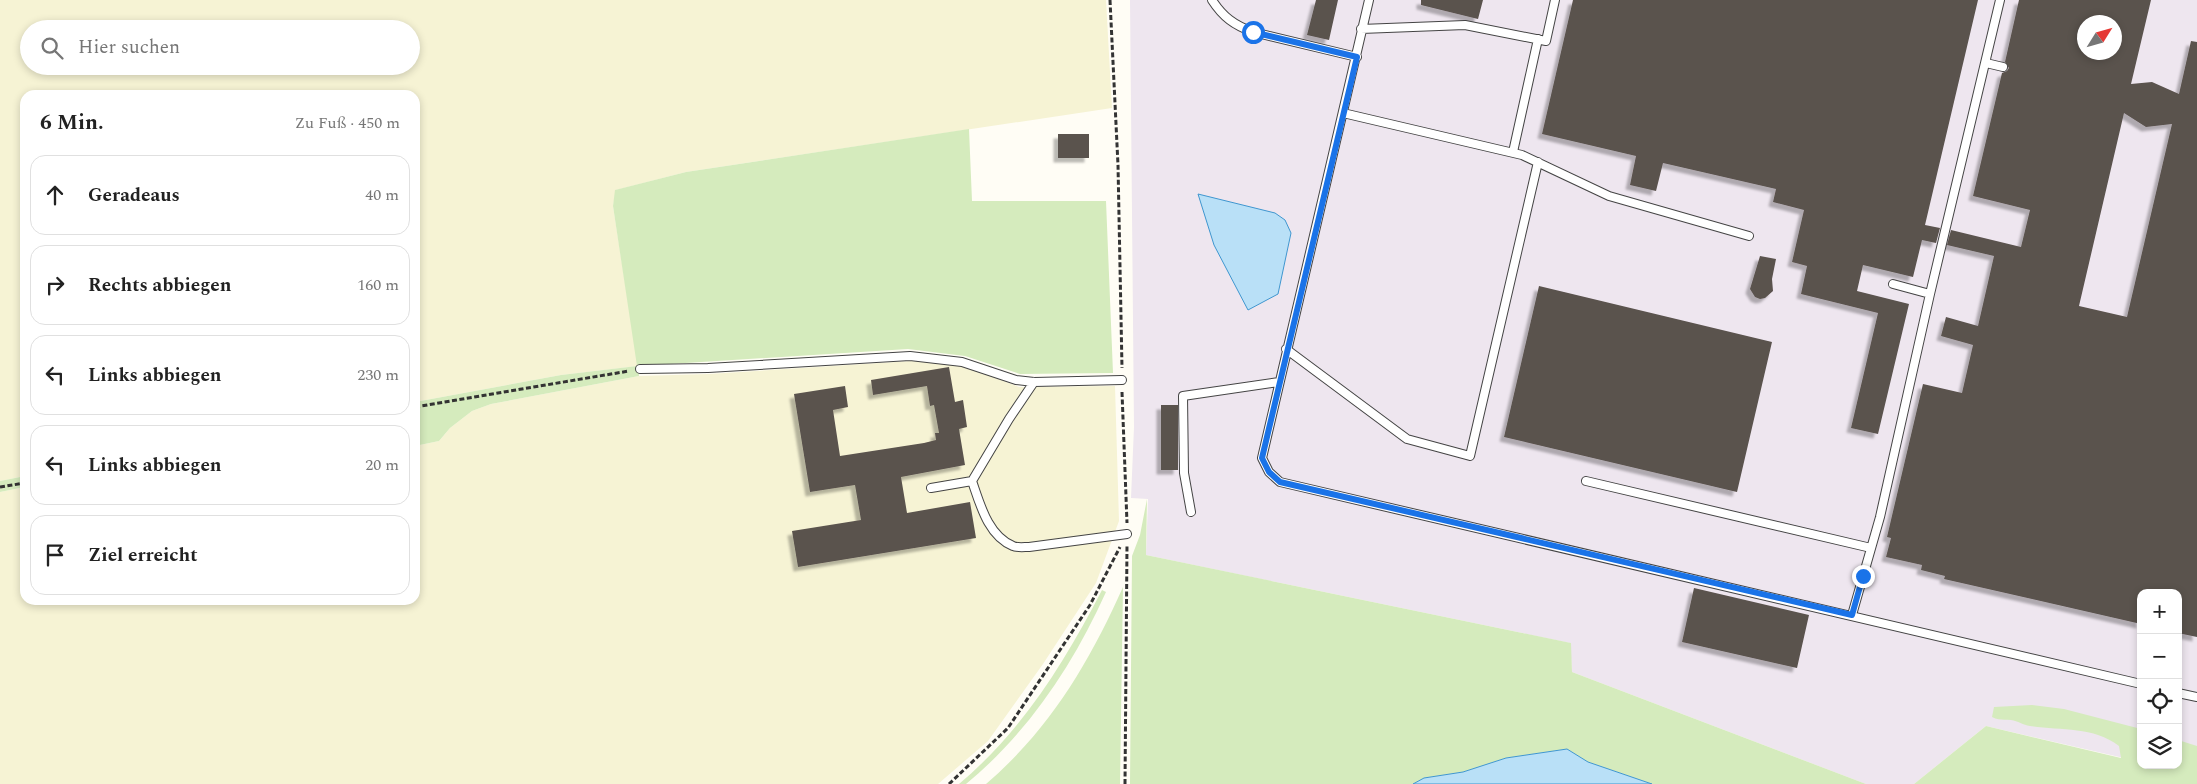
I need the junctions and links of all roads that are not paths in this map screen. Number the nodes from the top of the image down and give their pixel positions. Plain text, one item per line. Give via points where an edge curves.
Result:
1 (1212, 0) edge
2 (1369, 0) edge
3 (1556, 0) edge
4 (2000, 0) edge
5 (1362, 29) junction
6 (1538, 39) junction
7 (1357, 57) junction
8 (1986, 63) junction
9 (2003, 67) dead end
10 (1343, 113) junction
11 (1513, 152) junction
12 (1538, 162) junction
13 (1749, 236) dead end
14 (1893, 284) dead end
15 (1930, 294) junction
16 (1286, 349) junction
17 (640, 369) road end
18 (1122, 380) dead end
19 (1034, 382) junction
20 (1278, 382) junction
21 (972, 481) junction
22 (1586, 481) dead end
23 (932, 488) dead end
24 (1190, 512) dead end
25 (1127, 534) road end
26 (1872, 548) junction
27 (1852, 615) junction
28 (2137, 683) edge
29 (2182, 694) edge
30 (2197, 698) edge

1 - 7 lane via 1231,22 1245,30
2 - 5 lane
3 - 6 lane via 1546,41
4 - 8 lane
5 - 6 lane via 1465,25
5 - 7 lane
6 - 11 lane
7 - 10 lane
8 - 9 lane
8 - 15 lane
10 - 11 lane
10 - 16 lane
11 - 12 lane
12 - 13 lane via 1609,196
12 - 16 lane via 1470,456 1407,439
14 - 15 lane
15 - 26 lane
16 - 20 lane
17 - 19 lane via 910,356 962,362 1016,380
18 - 19 lane
19 - 21 lane
20 - 24 lane via 1182,396 1184,473
20 - 27 lane via 1262,458 1269,472 1280,482
21 - 23 lane
21 - 25 lane via 985,517 997,534 1013,546 1029,547
22 - 26 lane
26 - 27 lane
27 - 28 lane
29 - 30 lane

